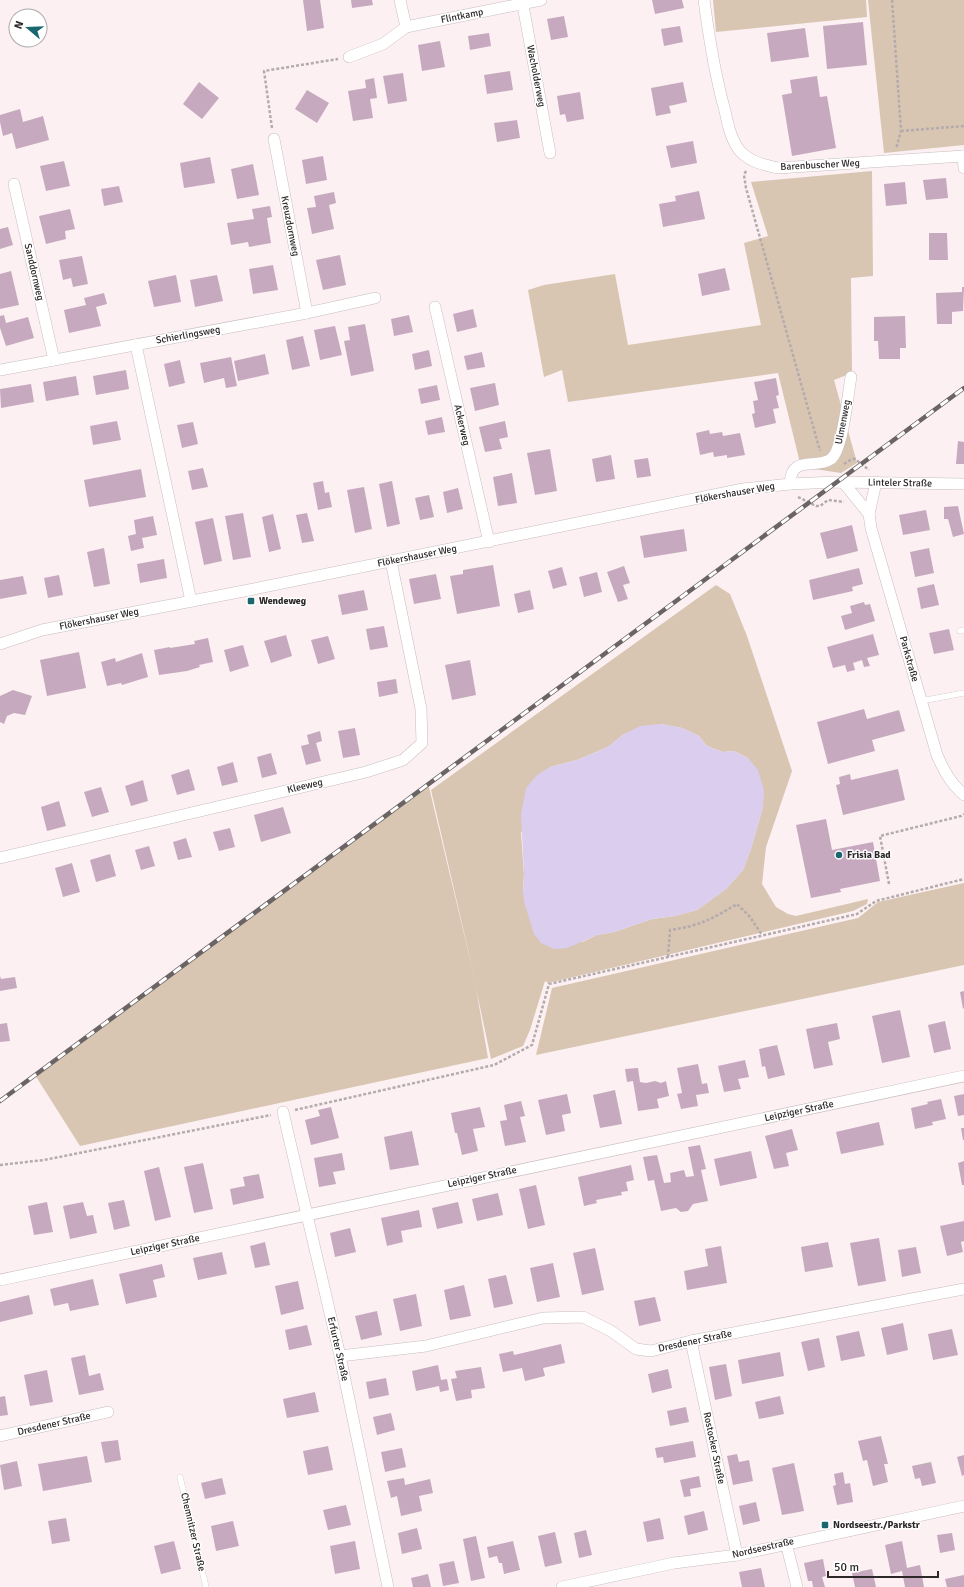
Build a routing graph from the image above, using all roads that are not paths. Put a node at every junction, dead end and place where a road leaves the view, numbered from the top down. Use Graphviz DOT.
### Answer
graph roads {
  1 [pos="400,0"];
  2 [pos="542,0"];
  3 [pos="704,0"];
  4 [pos="522,2"];
  5 [pos="406,27"];
  6 [pos="349,57"];
  7 [pos="274,139"];
  8 [pos="550,153"];
  9 [pos="964,156"];
  10 [pos="964,168"];
  11 [pos="14,184"];
  12 [pos="375,298"];
  13 [pos="435,307"];
  14 [pos="306,313"];
  15 [pos="136,345"];
  16 [pos="54,360"];
  17 [pos="0,370"];
  18 [pos="851,376"];
  19 [pos="840,482"];
  20 [pos="876,482"];
  21 [pos="790,484"];
  22 [pos="964,484"];
  23 [pos="869,514"];
  24 [pos="488,542"];
  25 [pos="391,561"];
  26 [pos="192,601"];
  27 [pos="0,644"];
  28 [pos="964,693"];
  29 [pos="921,701"];
  30 [pos="964,795"];
  31 [pos="0,858"];
  32 [pos="964,1076"];
  33 [pos="283,1112"];
  34 [pos="307,1214"];
  35 [pos="0,1280"];
  36 [pos="964,1289"];
  37 [pos="691,1341"];
  38 [pos="340,1356"];
  39 [pos="108,1412"];
  40 [pos="0,1436"];
  41 [pos="180,1477"];
  42 [pos="964,1506"];
  43 [pos="786,1543"];
  44 [pos="737,1555"];
  45 [pos="206,1587"];
  46 [pos="388,1587"];
  47 [pos="562,1587"];
  48 [pos="797,1587"];
  1 -- 5 [label="street"];
  2 -- 4 [label="street, Flintkamp"];
  3 -- 9 [label="street, Barenbuscher Weg"];
  4 -- 5 [label="street, Flintkamp"];
  4 -- 8 [label="street, Wacholderweg"];
  5 -- 6 [label="street, Flintkamp"];
  7 -- 14 [label="street, Kreuzdornweg"];
  9 -- 10 [label="street"];
  11 -- 16 [label="street, Sanddornweg"];
  12 -- 14 [label="street, Schierlingsweg"];
  13 -- 24 [label="street, Ackerweg"];
  14 -- 15 [label="street, Schierlingsweg"];
  15 -- 16 [label="street, Schierlingsweg"];
  15 -- 26 [label="street"];
  16 -- 17 [label="street, Schierlingsweg"];
  18 -- 21 [label="street, Ulmenweg"];
  19 -- 20 [label="street, Linteler Straße"];
  19 -- 21 [label="street, Flökershauser Weg"];
  19 -- 23 [label="street, Parkstraße"];
  20 -- 22 [label="street, Linteler Straße"];
  20 -- 23 [label="street, Parkstraße"];
  21 -- 24 [label="street, Flökershauser Weg"];
  23 -- 29 [label="street, Parkstraße"];
  24 -- 25 [label="street, Flökershauser Weg"];
  25 -- 26 [label="street, Flökershauser Weg"];
  25 -- 31 [label="street, Kleeweg"];
  26 -- 27 [label="street, Flökershauser Weg"];
  28 -- 29 [label="lane"];
  29 -- 30 [label="street, Parkstraße"];
  32 -- 34 [label="street, Leipziger Straße"];
  33 -- 34 [label="street, Erfurter Straße"];
  34 -- 35 [label="street, Leipziger Straße"];
  34 -- 38 [label="street, Erfurter Straße"];
  36 -- 37 [label="street, Dresdener Straße"];
  37 -- 38 [label="street, Dresdener Straße"];
  37 -- 44 [label="street, Rostocker Straße"];
  38 -- 46 [label="street, Erfurter Straße"];
  39 -- 40 [label="street, Dresdener Straße"];
  41 -- 45 [label="lane, Chemnitzer Straße"];
  42 -- 43 [label="street, Nordseestraße"];
  43 -- 44 [label="street, Nordseestraße"];
  43 -- 48 [label="street"];
  44 -- 47 [label="street, Nordseestraße"];
}
